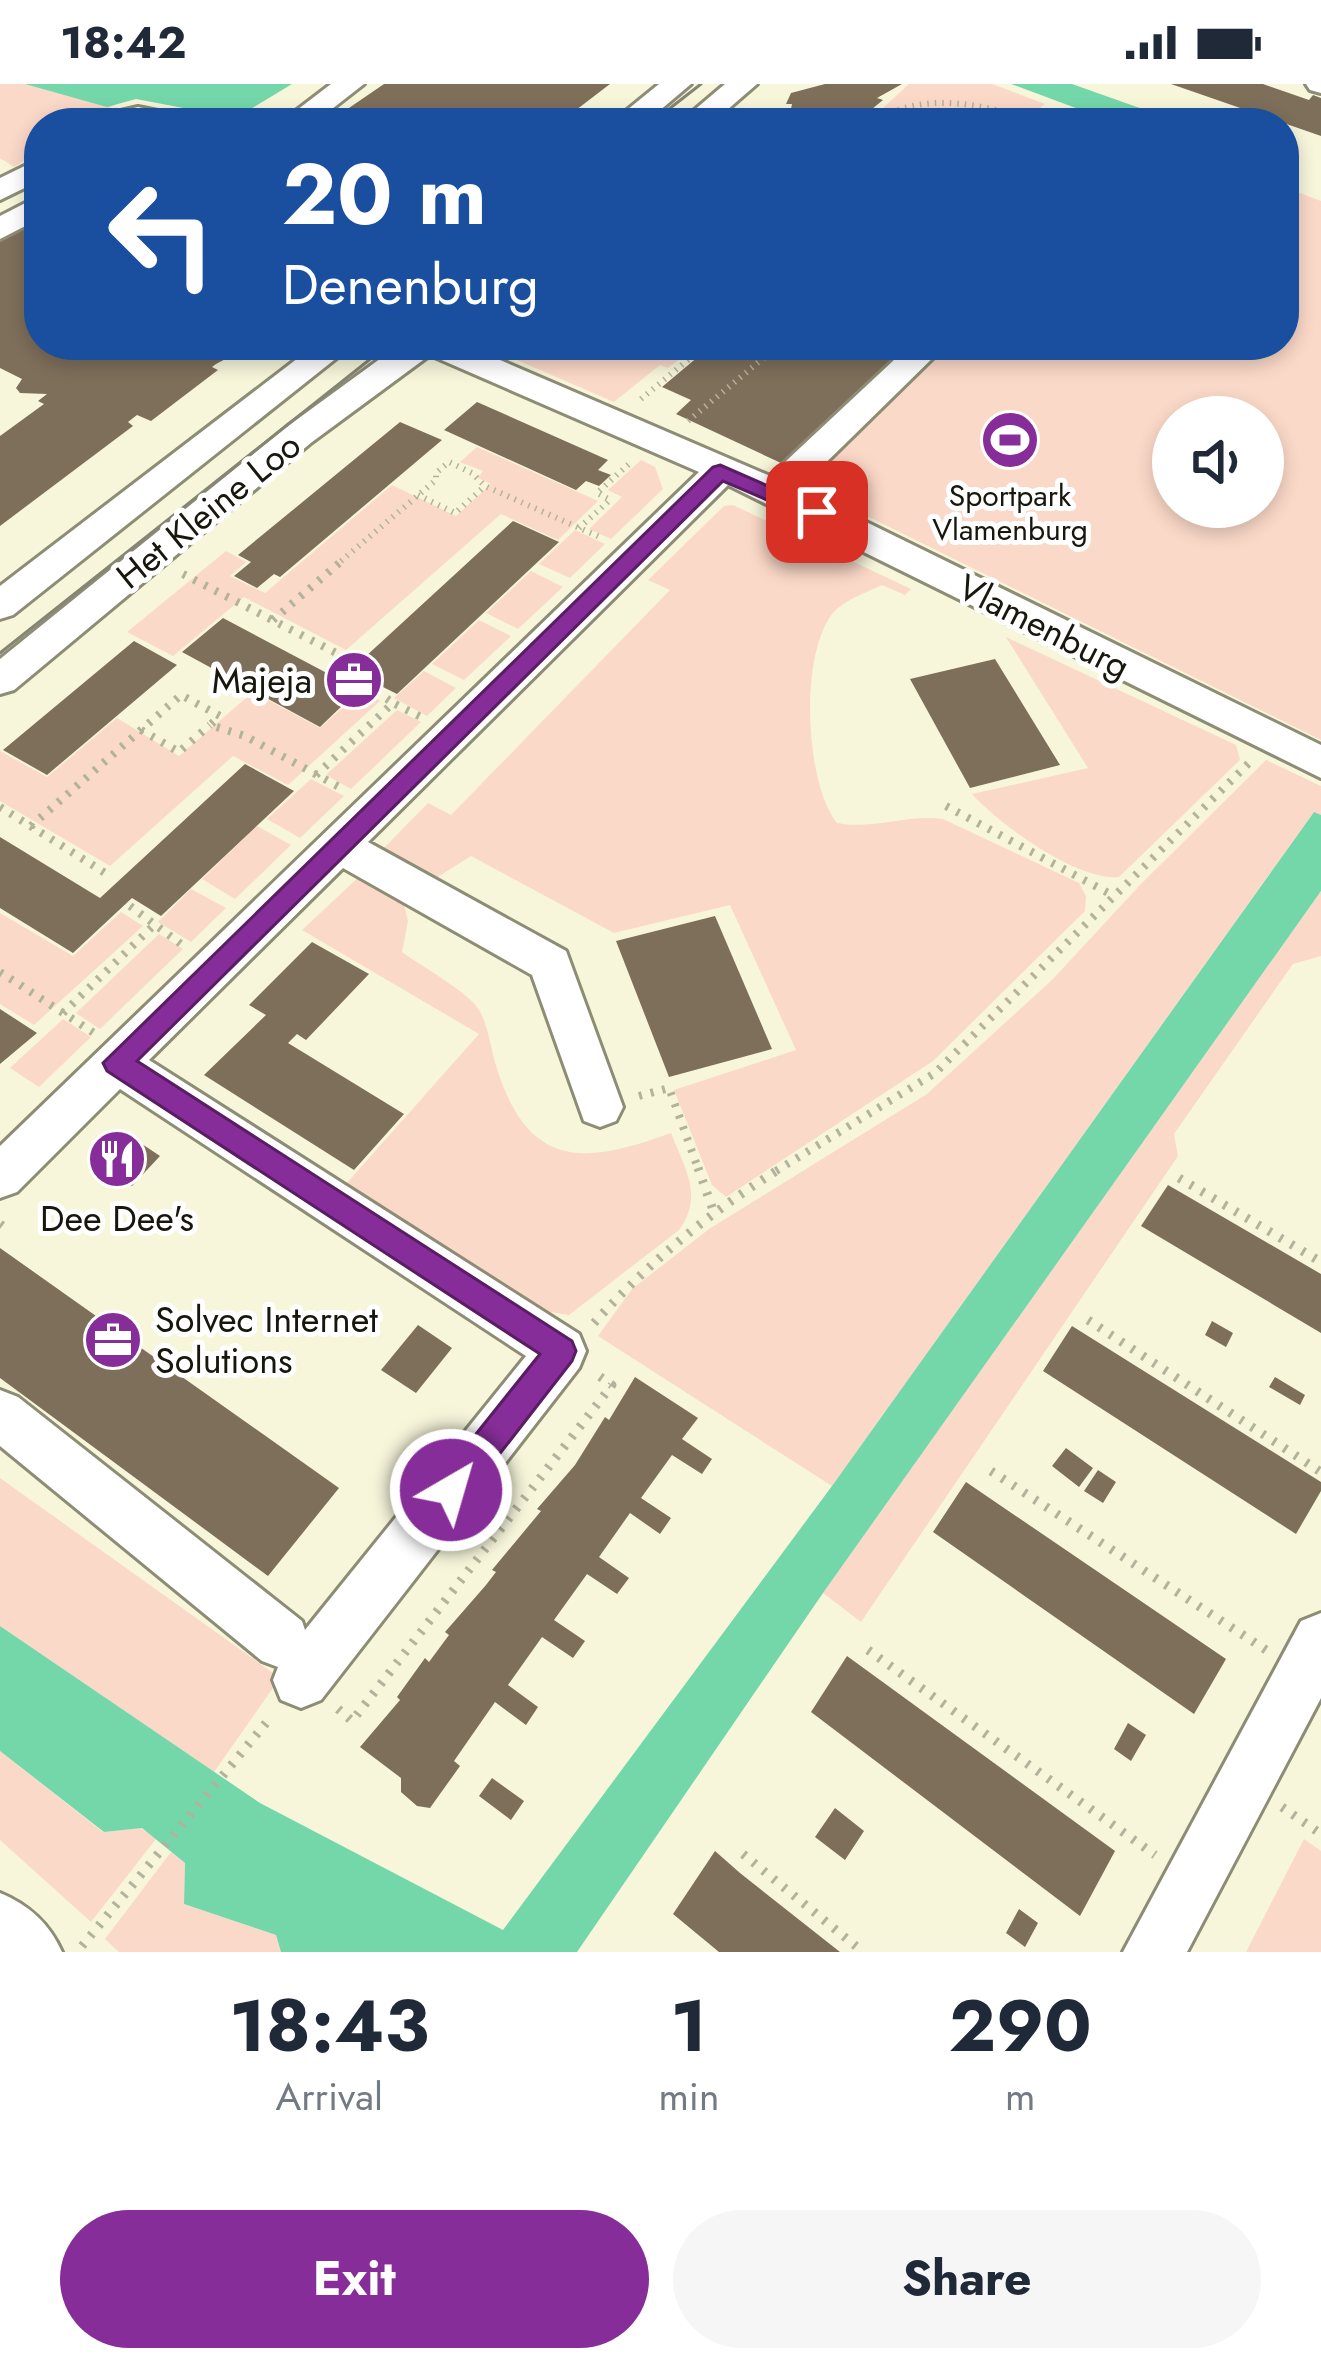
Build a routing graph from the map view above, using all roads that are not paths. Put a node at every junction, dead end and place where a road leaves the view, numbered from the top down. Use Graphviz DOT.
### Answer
graph roads {
  1 [pos="350,84"];
  2 [pos="677,84"];
  3 [pos="743,84"];
  4 [pos="316,108"];
  5 [pos="646,108"];
  6 [pos="713,108"];
  7 [pos="318,360"];
  8 [pos="401,360"];
  9 [pos="469,360"];
  10 [pos="913,360"];
  11 [pos="720,472"];
  12 [pos="775,492"];
  13 [pos="0,606"];
  14 [pos="0,680"];
  15 [pos="1321,764"];
  16 [pos="339,846"];
  17 [pos="117,1063"];
  18 [pos="600,1107"];
  19 [pos="0,1177"];
  20 [pos="0,1414"];
  21 [pos="1312,1657"];
  22 [pos="0,1923"];
  23 [pos="1166,1947"];
  24 [pos="31,1952"];
  1 -- 4 [label="street"];
  2 -- 5 [label="street"];
  3 -- 6 [label="street"];
  7 -- 13 [label="street, Het Kleine Loo"];
  8 -- 14 [label="street, Het Kleine Loo"];
  9 -- 11 [label="street, Vlamenburg"];
  10 -- 12 [label="street"];
  11 -- 12 [label="street, Vlamenburg"];
  11 -- 16 [label="street"];
  12 -- 15 [label="street, Vlamenburg"];
  16 -- 17 [label="street"];
  16 -- 18 [label="street"];
  17 -- 19 [label="street"];
  17 -- 20 [label="street"];
  21 -- 23 [label="street"];
  22 -- 24 [label="street"];
}
